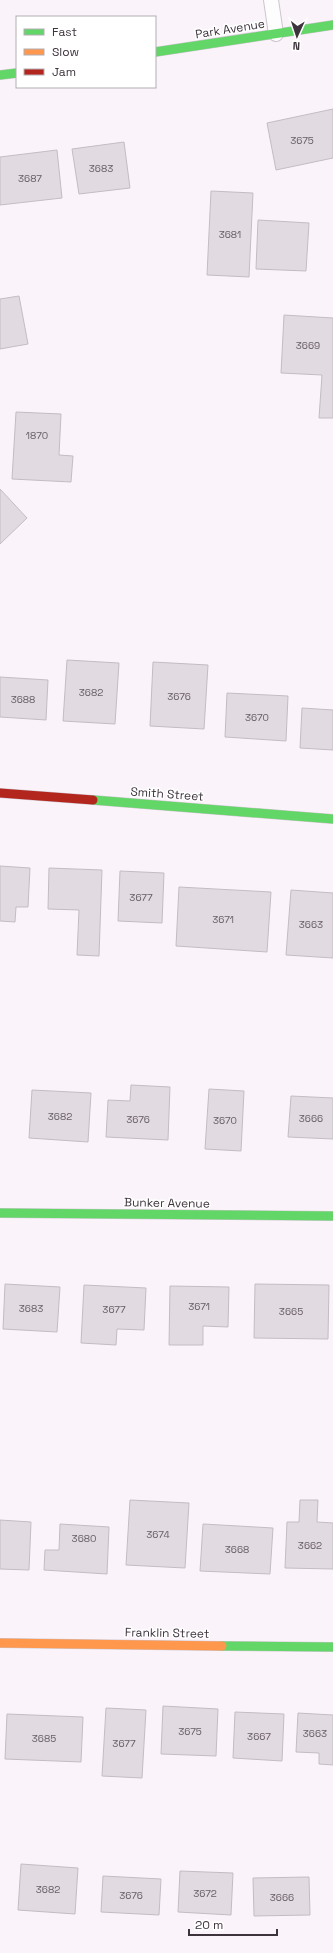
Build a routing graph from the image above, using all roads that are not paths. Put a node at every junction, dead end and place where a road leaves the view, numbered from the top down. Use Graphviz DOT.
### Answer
graph roads {
  1 [pos="271,0"];
  2 [pos="333,25"];
  3 [pos="276,34"];
  4 [pos="156,52"];
  5 [pos="16,73"];
  6 [pos="0,75"];
  7 [pos="0,793"];
  8 [pos="333,819"];
  9 [pos="0,1213"];
  10 [pos="333,1216"];
  11 [pos="0,1644"];
  12 [pos="333,1647"];
  1 -- 3 [label="lane"];
  2 -- 3 [label="street, Park Avenue"];
  3 -- 4 [label="street, Park Avenue"];
  5 -- 6 [label="street"];
  7 -- 8 [label="street, Smith Street"];
  9 -- 10 [label="street, Bunker Avenue"];
  11 -- 12 [label="street, Franklin Street"];
}
